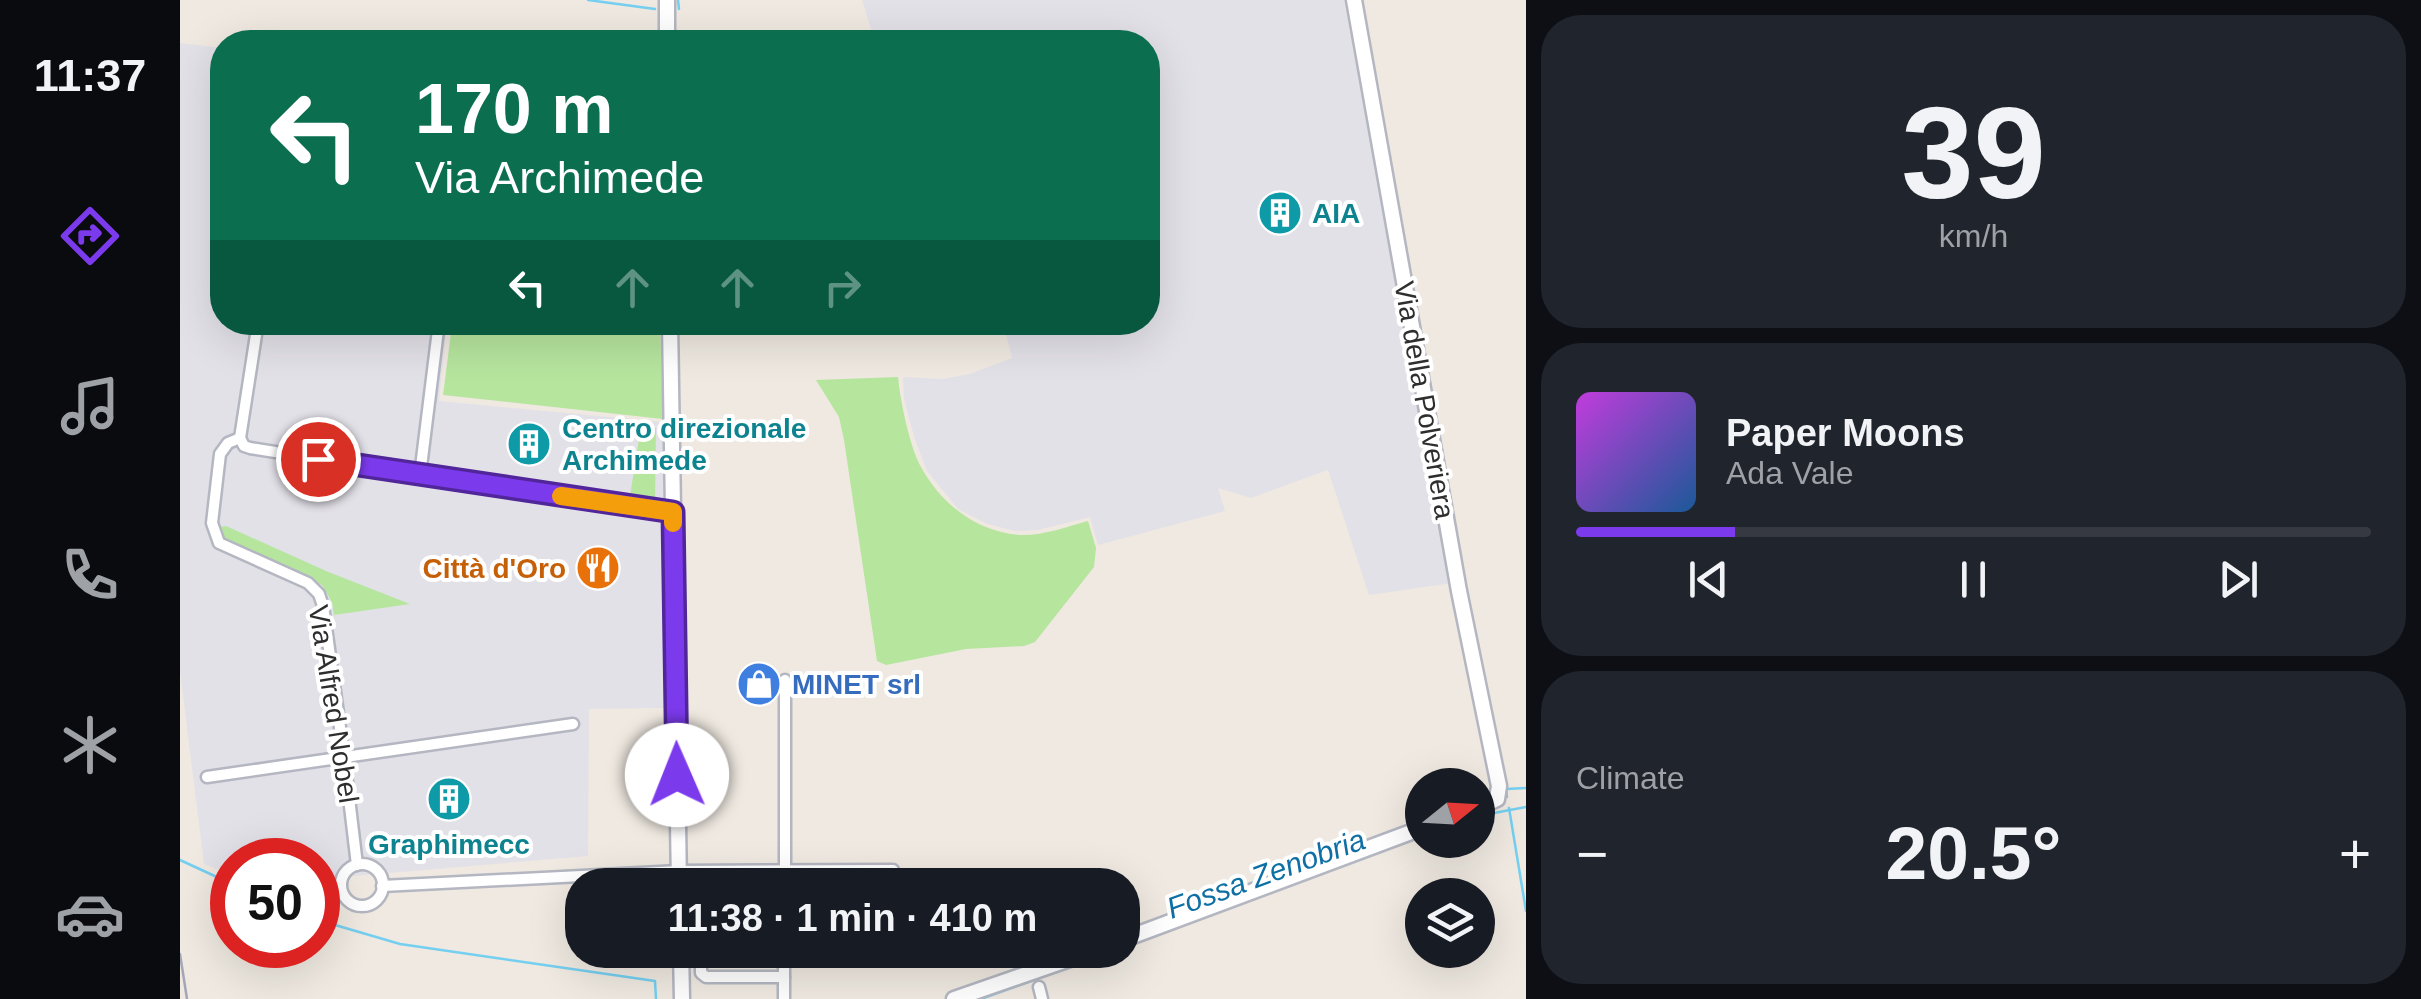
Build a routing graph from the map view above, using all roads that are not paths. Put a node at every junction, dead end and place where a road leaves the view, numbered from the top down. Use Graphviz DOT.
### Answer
graph roads {
  1 [pos="667,0"];
  2 [pos="1354,0"];
  3 [pos="668,30"];
  4 [pos="256,335"];
  5 [pos="437,335"];
  6 [pos="670,335"];
  7 [pos="240,438"];
  8 [pos="420,475"];
  9 [pos="673,512"];
  10 [pos="785,680"];
  11 [pos="573,724"];
  12 [pos="344,756"];
  13 [pos="207,777"];
  14 [pos="1495,800"];
  15 [pos="1405,834"];
  16 [pos="356,865"];
  17 [pos="679,868"];
  18 [pos="786,868"];
  19 [pos="565,881"];
  20 [pos="382,886"];
  21 [pos="1140,933"];
  22 [pos="681,968"];
  23 [pos="701,968"];
  24 [pos="784,968"];
  25 [pos="1068,968"];
  26 [pos="784,977"];
  27 [pos="1039,986"];
  28 [pos="682,999"];
  29 [pos="784,999"];
  30 [pos="954,999"];
  1 -- 3 [label="street"];
  2 -- 14 [label="street, Via della Polveriera"];
  4 -- 7 [label="street"];
  5 -- 8 [label="street"];
  6 -- 9 [label="street"];
  7 -- 8 [label="street"];
  7 -- 12 [label="street, Via Alfred Nobel"];
  8 -- 9 [label="street"];
  9 -- 17 [label="street"];
  10 -- 18 [label="street"];
  11 -- 12 [label="street"];
  12 -- 13 [label="street"];
  12 -- 16 [label="street, Via Alfred Nobel"];
  15 -- 21 [label="street"];
  16 -- 20 [label="street"];
  16 -- 20 [label="street"];
  19 -- 20 [label="street"];
  22 -- 28 [label="street"];
  23 -- 26 [label="street"];
  24 -- 26 [label="street"];
  25 -- 27 [label="street"];
  26 -- 29 [label="street"];
  27 -- 30 [label="street"];
}
